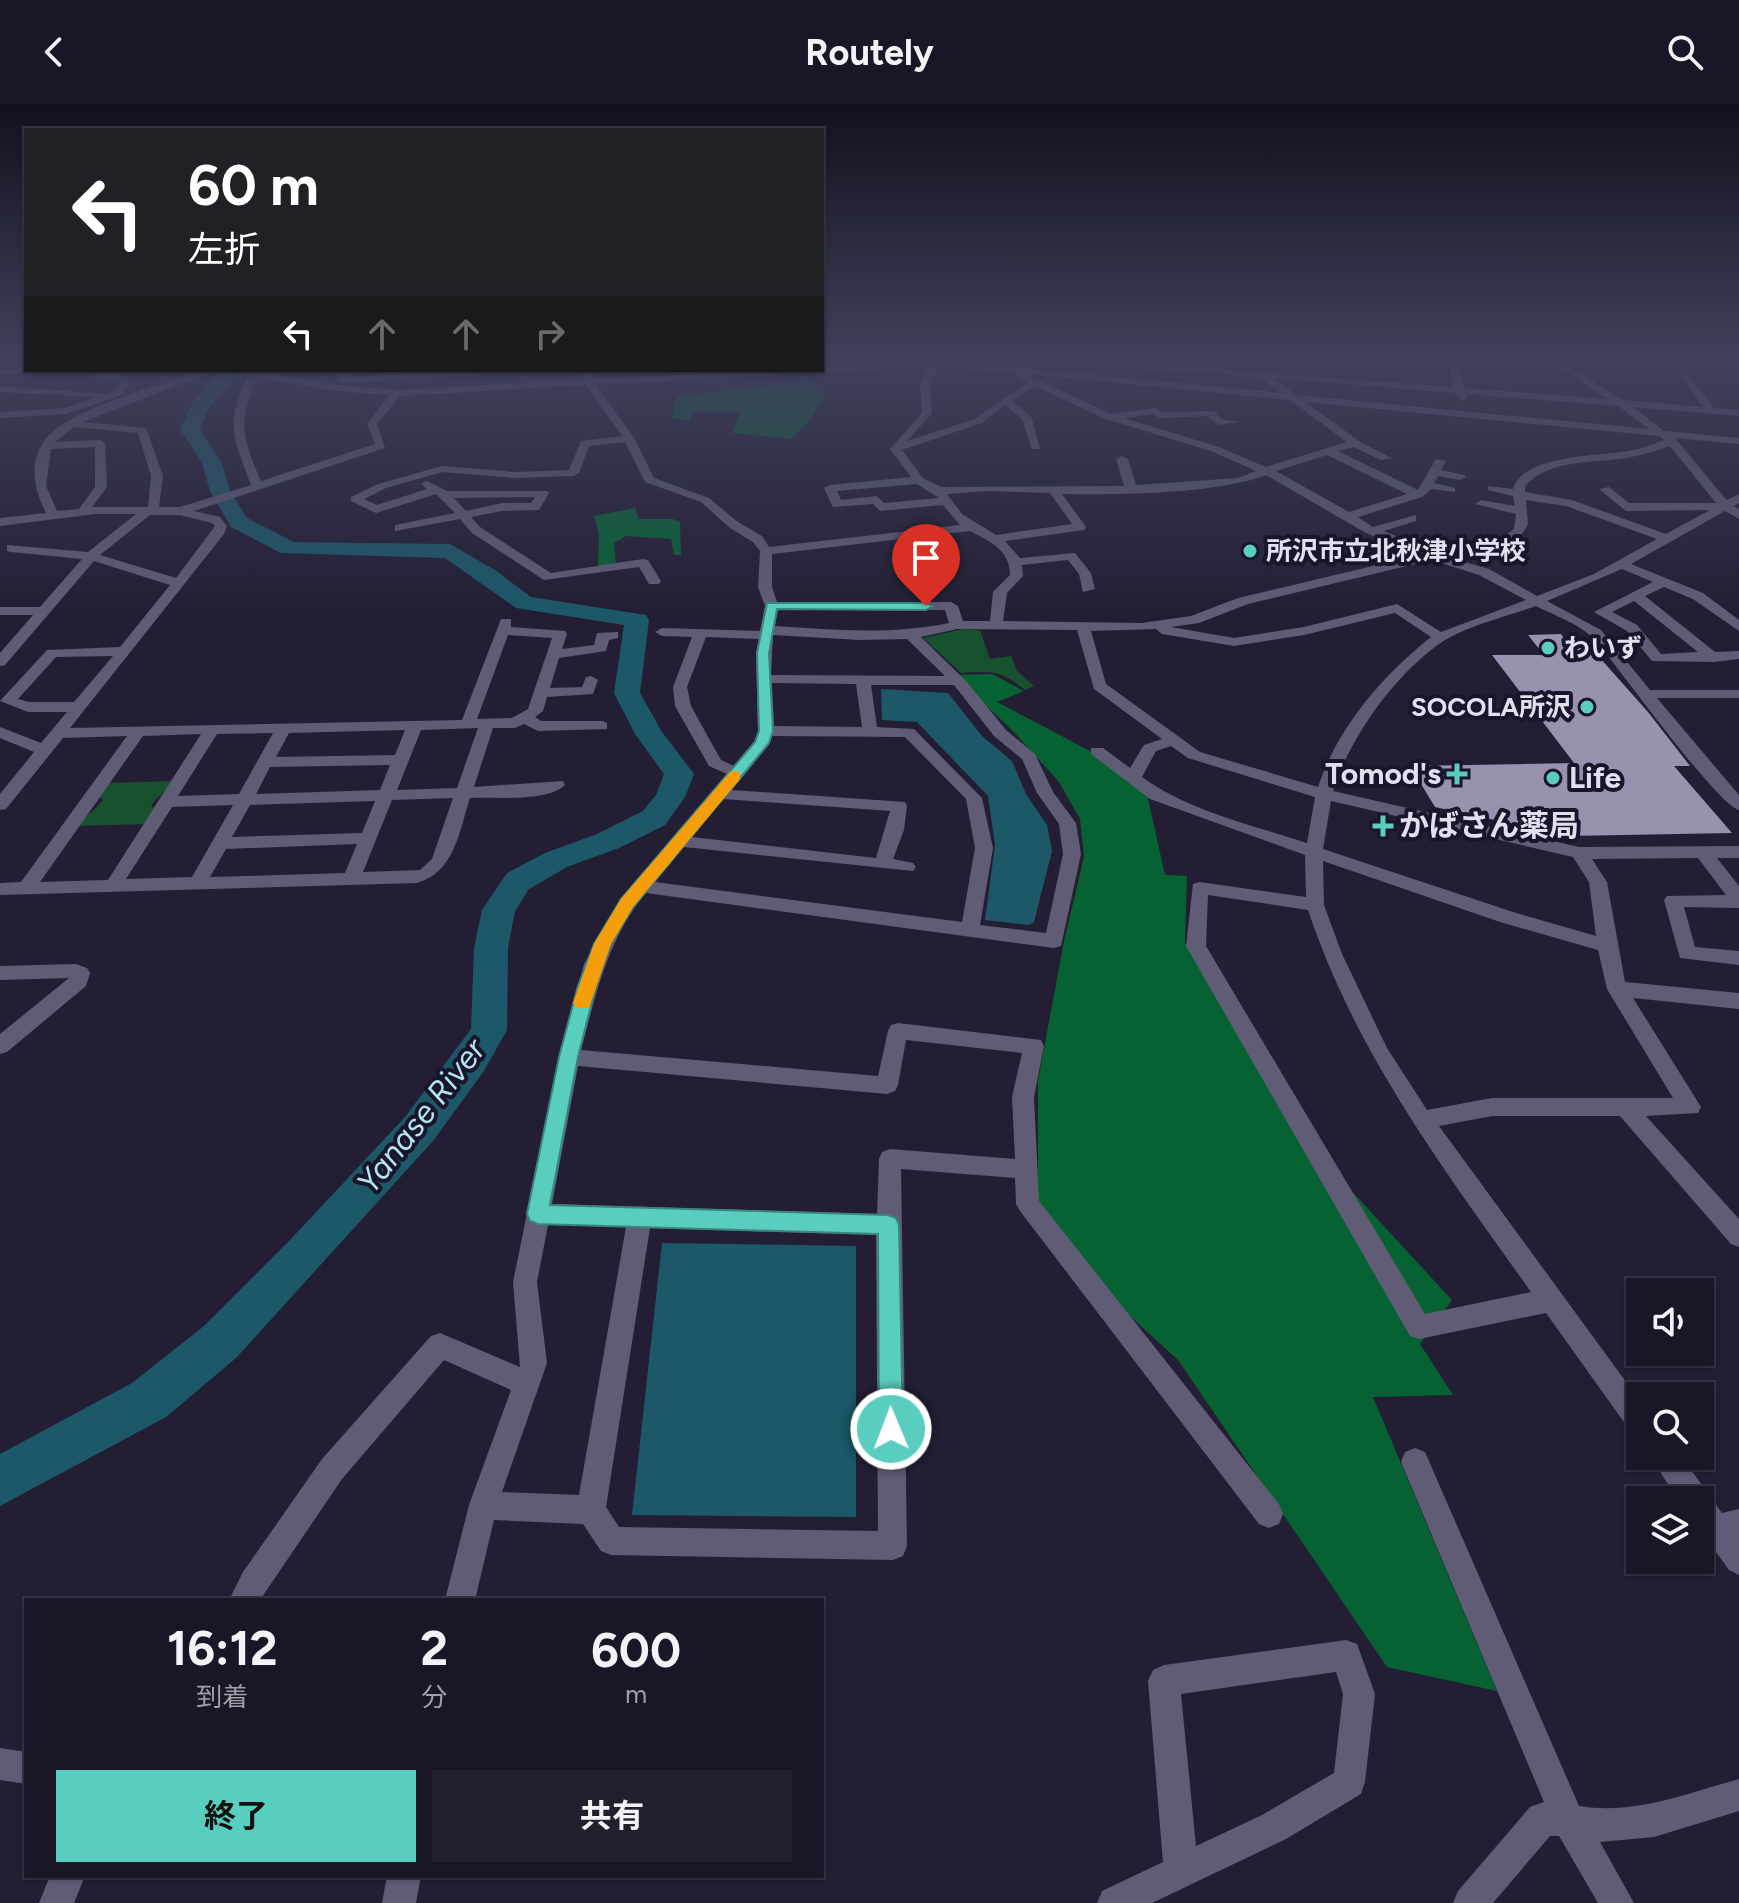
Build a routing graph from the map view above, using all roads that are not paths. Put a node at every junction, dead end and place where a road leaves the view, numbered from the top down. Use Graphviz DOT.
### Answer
graph roads {
  1 [pos="50,443"];
  2 [pos="146,443"];
  3 [pos="241,443"];
  4 [pos="380,443"];
  5 [pos="585,443"];
  6 [pos="631,443"];
  7 [pos="900,443"];
  8 [pos="913,443"];
  9 [pos="1035,443"];
  10 [pos="1195,443"];
  11 [pos="1355,443"];
  12 [pos="1655,443"];
  13 [pos="1673,443"];
  14 [pos="46,446"];
  15 [pos="1036,447"];
  16 [pos="895,449"];
  17 [pos="1330,452"];
  18 [pos="1385,458"];
  19 [pos="1122,459"];
  20 [pos="1266,473"];
  21 [pos="552,474"];
  22 [pos="414,475"];
  23 [pos="1460,477"];
  24 [pos="919,480"];
  25 [pos="1427,485"];
  26 [pos="257,487"];
  27 [pos="1131,488"];
  28 [pos="1492,488"];
  29 [pos="1053,489"];
  30 [pos="1605,489"];
  31 [pos="1451,490"];
  32 [pos="441,492"];
  33 [pos="543,493"];
  34 [pos="1518,494"];
  35 [pos="1418,495"];
  36 [pos="943,496"];
  37 [pos="1481,504"];
  38 [pos="1735,506"];
  39 [pos="83,511"];
  40 [pos="180,511"];
  41 [pos="1522,511"];
  42 [pos="149,512"];
  43 [pos="464,515"];
  44 [pos="49,516"];
  45 [pos="1350,516"];
  46 [pos="1412,518"];
  47 [pos="0,522"];
  48 [pos="972,527"];
  49 [pos="399,528"];
  50 [pos="1373,531"];
  51 [pos="997,538"];
  52 [pos="1667,539"];
  53 [pos="6,550"];
  54 [pos="766,551"];
  55 [pos="91,556"];
  56 [pos="1432,556"];
  57 [pos="1016,562"];
  58 [pos="1622,565"];
  59 [pos="654,581"];
  60 [pos="1664,582"];
  61 [pos="178,583"];
  62 [pos="1088,589"];
  63 [pos="1636,596"];
  64 [pos="1536,599"];
  65 [pos="772,606"];
  66 [pos="0,611"];
  67 [pos="46,611"];
  68 [pos="957,625"];
  69 [pos="996,626"];
  70 [pos="1083,627"];
  71 [pos="1142,627"];
  72 [pos="1739,627"];
  73 [pos="662,632"];
  74 [pos="765,632"];
  75 [pos="701,633"];
  76 [pos="613,635"];
  77 [pos="911,635"];
  78 [pos="1440,637"];
  79 [pos="122,651"];
  80 [pos="553,654"];
  81 [pos="1739,655"];
  82 [pos="1714,658"];
  83 [pos="0,662"];
  84 [pos="764,679"];
  85 [pos="591,680"];
  86 [pos="863,680"];
  87 [pos="955,681"];
  88 [pos="542,693"];
  89 [pos="1644,694"];
  90 [pos="1739,694"];
  91 [pos="76,707"];
  92 [pos="526,718"];
  93 [pos="468,724"];
  94 [pos="487,724"];
  95 [pos="415,725"];
  96 [pos="602,726"];
  97 [pos="284,728"];
  98 [pos="212,730"];
  99 [pos="139,731"];
  100 [pos="766,731"];
  101 [pos="870,732"];
  102 [pos="55,733"];
  103 [pos="2,736"];
  104 [pos="1174,740"];
  105 [pos="42,749"];
  106 [pos="1097,751"];
  107 [pos="401,760"];
  108 [pos="265,762"];
  109 [pos="737,773"];
  110 [pos="1133,778"];
  111 [pos="557,785"];
  112 [pos="463,794"];
  113 [pos="720,794"];
  114 [pos="1324,794"];
  115 [pos="386,796"];
  116 [pos="244,800"];
  117 [pos="166,802"];
  118 [pos="0,805"];
  119 [pos="1739,805"];
  120 [pos="368,838"];
  121 [pos="679,841"];
  122 [pos="220,843"];
  123 [pos="1314,852"];
  124 [pos="1703,852"];
  125 [pos="1739,852"];
  126 [pos="1579,853"];
  127 [pos="882,864"];
  128 [pos="907,867"];
  129 [pos="351,880"];
  130 [pos="197,884"];
  131 [pos="113,886"];
  132 [pos="641,886"];
  133 [pos="26,888"];
  134 [pos="0,889"];
  135 [pos="1739,900"];
  136 [pos="1315,905"];
  137 [pos="970,930"];
  138 [pos="1607,946"];
  139 [pos="1739,958"];
  140 [pos="0,973"];
  141 [pos="1617,989"];
  142 [pos="1736,1006"];
  143 [pos="0,1046"];
  144 [pos="569,1057"];
  145 [pos="1625,1107"];
  146 [pos="1422,1120"];
  147 [pos="1025,1169"];
  148 [pos="538,1214"];
  149 [pos="640,1217"];
  150 [pos="888,1225"];
  151 [pos="1739,1236"];
  152 [pos="1551,1300"];
  153 [pos="528,1384"];
  154 [pos="1626,1404"];
  155 [pos="1415,1462"];
  156 [pos="483,1505"];
  157 [pos="591,1510"];
  158 [pos="1269,1514"];
  159 [pos="1718,1519"];
  160 [pos="1739,1560"];
  161 [pos="245,1598"];
  162 [pos="460,1598"];
  163 [pos="0,1764"];
  164 [pos="24,1768"];
  165 [pos="1739,1795"];
  166 [pos="1567,1818"];
  167 [pos="1181,1869"];
  168 [pos="67,1878"];
  169 [pos="404,1878"];
  170 [pos="56,1903"];
  171 [pos="399,1903"];
  172 [pos="1114,1903"];
  173 [pos="1470,1903"];
  174 [pos="1617,1903"];
  1 -- 14 [label="street"];
  2 -- 42 [label="street"];
  3 -- 26 [label="street"];
  4 -- 26 [label="street"];
  5 -- 21 [label="street"];
  6 -- 54 [label="street"];
  7 -- 16 [label="street"];
  8 -- 16 [label="street"];
  9 -- 15 [label="street"];
  10 -- 20 [label="street"];
  11 -- 17 [label="street"];
  11 -- 18 [label="street"];
  12 -- 34 [label="street"];
  13 -- 38 [label="street"];
  14 -- 39 [label="street"];
  14 -- 44 [label="street"];
  16 -- 24 [label="street"];
  17 -- 20 [label="street"];
  17 -- 35 [label="street"];
  19 -- 27 [label="street"];
  20 -- 27 [label="street"];
  20 -- 45 [label="street"];
  21 -- 22 [label="street"];
  21 -- 33 [label="street"];
  22 -- 32 [label="street"];
  22 -- 32 [label="street"];
  23 -- 25 [label="street"];
  24 -- 36 [label="street"];
  24 -- 36 [label="street"];
  25 -- 31 [label="street"];
  25 -- 35 [label="street"];
  26 -- 40 [label="street"];
  27 -- 29 [label="street"];
  28 -- 34 [label="street"];
  29 -- 36 [label="street"];
  29 -- 51 [label="street"];
  30 -- 38 [label="street"];
  32 -- 33 [label="street"];
  32 -- 43 [label="street"];
  33 -- 43 [label="street"];
  34 -- 41 [label="street"];
  34 -- 52 [label="street"];
  35 -- 45 [label="street"];
  36 -- 48 [label="street"];
  37 -- 41 [label="street"];
  38 -- 52 [label="street"];
  39 -- 42 [label="street"];
  39 -- 44 [label="street"];
  40 -- 42 [label="street"];
  40 -- 61 [label="street"];
  41 -- 56 [label="street"];
  42 -- 55 [label="street"];
  43 -- 49 [label="street"];
  43 -- 59 [label="street"];
  44 -- 47 [label="street"];
  44 -- 53 [label="street"];
  45 -- 50 [label="street"];
  46 -- 50 [label="street"];
  48 -- 51 [label="street"];
  48 -- 54 [label="street"];
  50 -- 56 [label="street"];
  51 -- 57 [label="street"];
  52 -- 58 [label="street"];
  53 -- 55 [label="street"];
  54 -- 65 [label="street"];
  55 -- 61 [label="street"];
  55 -- 67 [label="street"];
  56 -- 64 [label="street"];
  56 -- 71 [label="street"];
  57 -- 62 [label="street"];
  57 -- 69 [label="street"];
  58 -- 60 [label="street"];
  58 -- 64 [label="street"];
  60 -- 63 [label="street"];
  60 -- 72 [label="street"];
  61 -- 79 [label="street"];
  63 -- 82 [label="street"];
  63 -- 82 [label="street"];
  64 -- 78 [label="street"];
  64 -- 89 [label="street"];
  65 -- 68 [label="street"];
  65 -- 74 [label="street"];
  66 -- 67 [label="street"];
  67 -- 83 [label="street"];
  68 -- 69 [label="street"];
  68 -- 77 [label="street"];
  69 -- 70 [label="street"];
  70 -- 71 [label="street"];
  70 -- 104 [label="street"];
  71 -- 78 [label="street"];
  73 -- 75 [label="street"];
  74 -- 75 [label="street"];
  74 -- 77 [label="street"];
  74 -- 84 [label="street"];
  75 -- 109 [label="street"];
  76 -- 80 [label="street"];
  77 -- 87 [label="street"];
  78 -- 114 [label="street"];
  79 -- 91 [label="street"];
  79 -- 91 [label="street"];
  80 -- 88 [label="street"];
  80 -- 93 [label="street"];
  81 -- 82 [label="street"];
  84 -- 86 [label="street"];
  84 -- 100 [label="street"];
  85 -- 88 [label="street"];
  86 -- 87 [label="street"];
  86 -- 101 [label="street"];
  87 -- 137 [label="street"];
  88 -- 92 [label="street"];
  89 -- 90 [label="street"];
  89 -- 119 [label="street"];
  91 -- 102 [label="street"];
  92 -- 94 [label="street"];
  92 -- 96 [label="street"];
  93 -- 94 [label="street"];
  93 -- 95 [label="street"];
  94 -- 112 [label="street"];
  95 -- 97 [label="street"];
  95 -- 107 [label="street"];
  97 -- 98 [label="street"];
  97 -- 108 [label="street"];
  98 -- 99 [label="street"];
  98 -- 117 [label="street"];
  99 -- 102 [label="street"];
  99 -- 133 [label="street"];
  100 -- 101 [label="street"];
  100 -- 109 [label="street"];
  101 -- 137 [label="street"];
  102 -- 105 [label="street"];
  103 -- 105 [label="street"];
  104 -- 110 [label="street"];
  104 -- 114 [label="street"];
  105 -- 118 [label="street"];
  106 -- 110 [label="street"];
  107 -- 108 [label="street"];
  107 -- 115 [label="street"];
  108 -- 116 [label="street"];
  109 -- 113 [label="street"];
  110 -- 123 [label="street"];
  111 -- 112 [label="street"];
  112 -- 115 [label="street"];
  112 -- 129 [label="street"];
  113 -- 121 [label="street"];
  113 -- 127 [label="street"];
  114 -- 123 [label="street"];
  114 -- 126 [label="street"];
  115 -- 116 [label="street"];
  115 -- 120 [label="street"];
  116 -- 117 [label="street"];
  116 -- 122 [label="street"];
  117 -- 131 [label="street"];
  120 -- 122 [label="street"];
  120 -- 129 [label="street"];
  121 -- 127 [label="street"];
  121 -- 132 [label="street"];
  122 -- 130 [label="street"];
  123 -- 136 [label="street"];
  123 -- 138 [label="street"];
  124 -- 125 [label="street"];
  124 -- 126 [label="street"];
  124 -- 135 [label="street"];
  126 -- 138 [label="street"];
  127 -- 128 [label="street"];
  129 -- 130 [label="street"];
  130 -- 131 [label="street"];
  131 -- 133 [label="street"];
  132 -- 137 [label="street"];
  132 -- 144 [label="street"];
  133 -- 134 [label="street"];
  135 -- 139 [label="street"];
  136 -- 146 [label="street"];
  136 -- 152 [label="street"];
  138 -- 141 [label="street"];
  140 -- 143 [label="street"];
  141 -- 142 [label="street"];
  141 -- 145 [label="street"];
  144 -- 147 [label="street"];
  144 -- 148 [label="street"];
  145 -- 146 [label="street"];
  145 -- 151 [label="street"];
  146 -- 152 [label="street"];
  147 -- 150 [label="street"];
  147 -- 158 [label="street"];
  148 -- 149 [label="street"];
  148 -- 153 [label="street"];
  149 -- 150 [label="street"];
  149 -- 157 [label="street"];
  150 -- 157 [label="street"];
  152 -- 154 [label="street"];
  153 -- 156 [label="street"];
  153 -- 161 [label="street"];
  155 -- 166 [label="street"];
  156 -- 157 [label="street"];
  156 -- 162 [label="street"];
  159 -- 160 [label="street"];
  163 -- 164 [label="street"];
  165 -- 166 [label="street"];
  166 -- 173 [label="street"];
  166 -- 174 [label="street"];
  167 -- 167 [label="street"];
  167 -- 172 [label="street"];
  168 -- 170 [label="street"];
  169 -- 171 [label="street"];
}
